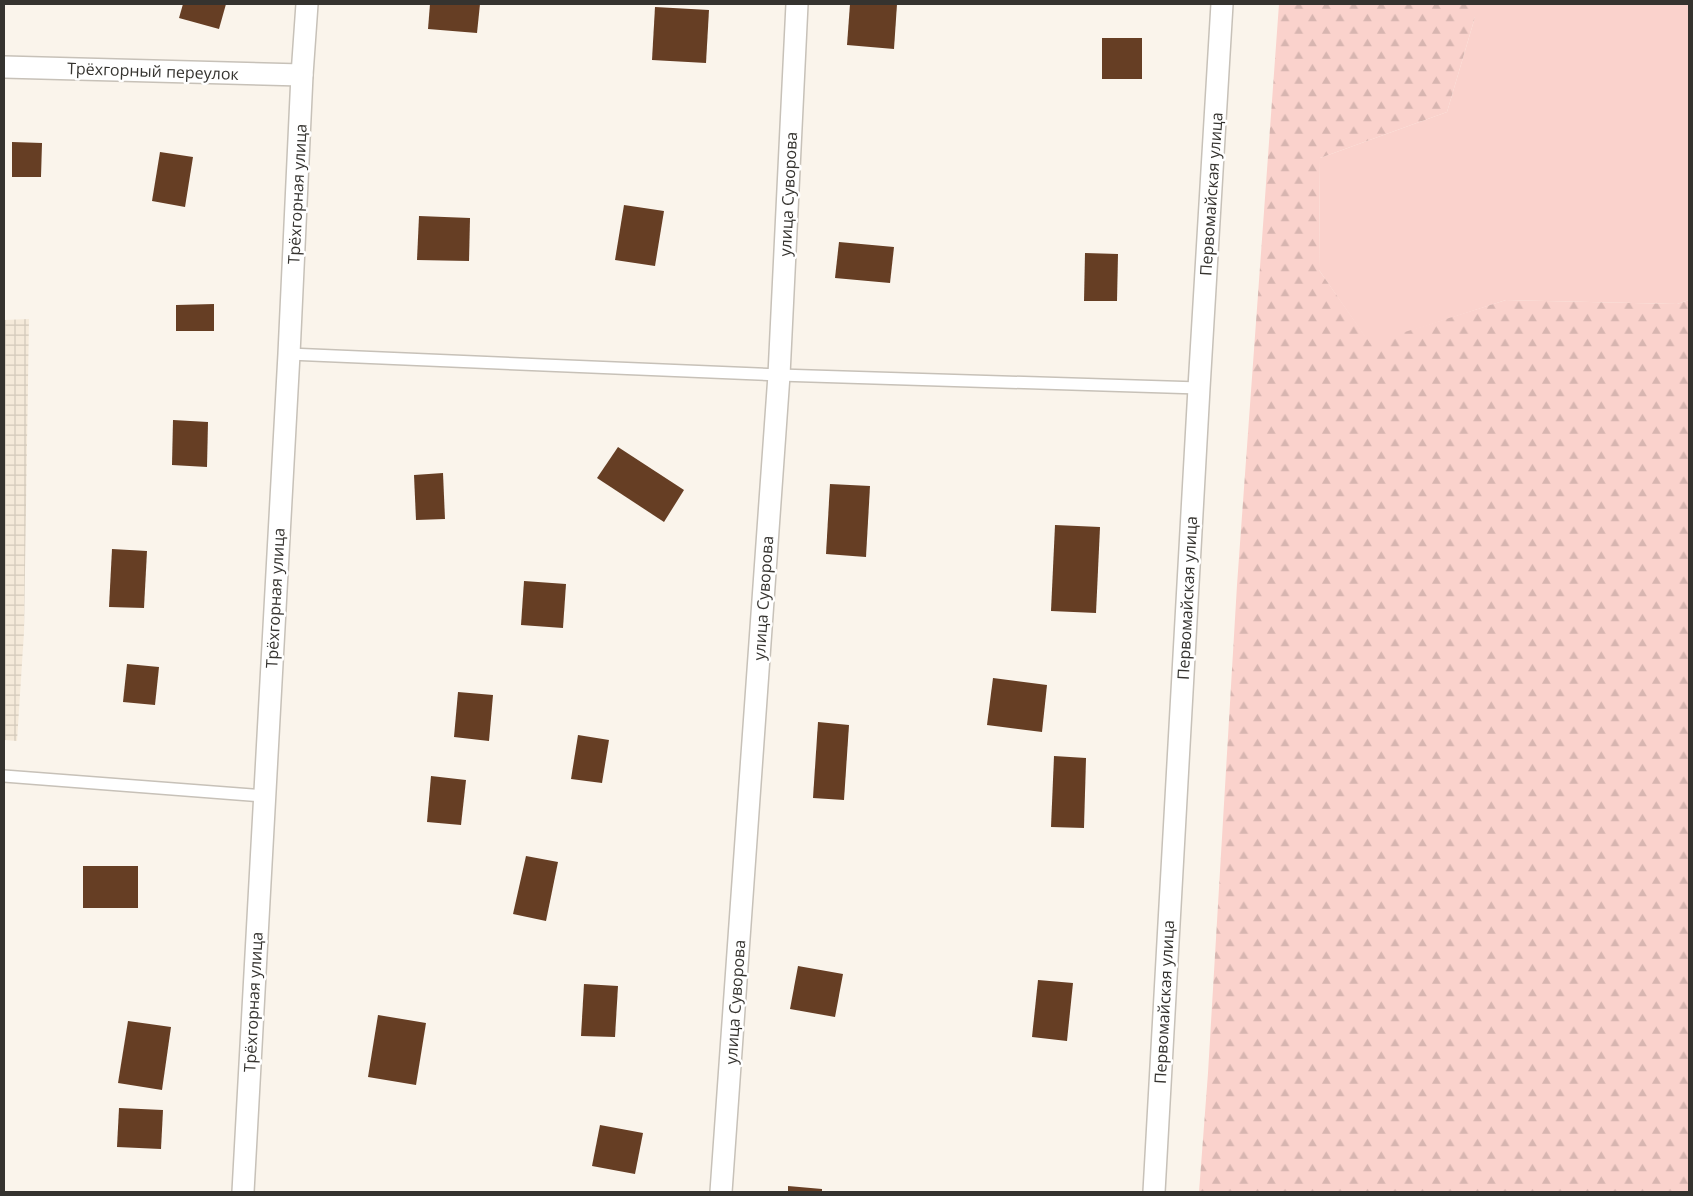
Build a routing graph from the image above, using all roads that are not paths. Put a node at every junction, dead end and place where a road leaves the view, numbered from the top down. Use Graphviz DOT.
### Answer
graph roads {
  1 [pos="307,4"];
  2 [pos="797,4"];
  3 [pos="1222,4"];
  4 [pos="4,67"];
  5 [pos="302,75"];
  6 [pos="289,354"];
  7 [pos="779,375"];
  8 [pos="1198,388"];
  9 [pos="4,776"];
  10 [pos="264,796"];
  11 [pos="243,1192"];
  12 [pos="721,1192"];
  13 [pos="1154,1192"];
  1 -- 5 [label="street, Трёхгорная улица"];
  2 -- 7 [label="street, улица Суворова"];
  3 -- 8 [label="street, Первомайская улица"];
  4 -- 5 [label="street, Трёхгорный переулок"];
  5 -- 6 [label="street, Трёхгорная улица"];
  6 -- 7 [label="lane"];
  6 -- 10 [label="street, Трёхгорная улица"];
  7 -- 8 [label="lane"];
  7 -- 12 [label="street, улица Суворова"];
  8 -- 13 [label="street, Первомайская улица"];
  9 -- 10 [label="lane"];
  10 -- 11 [label="street, Трёхгорная улица"];
}
